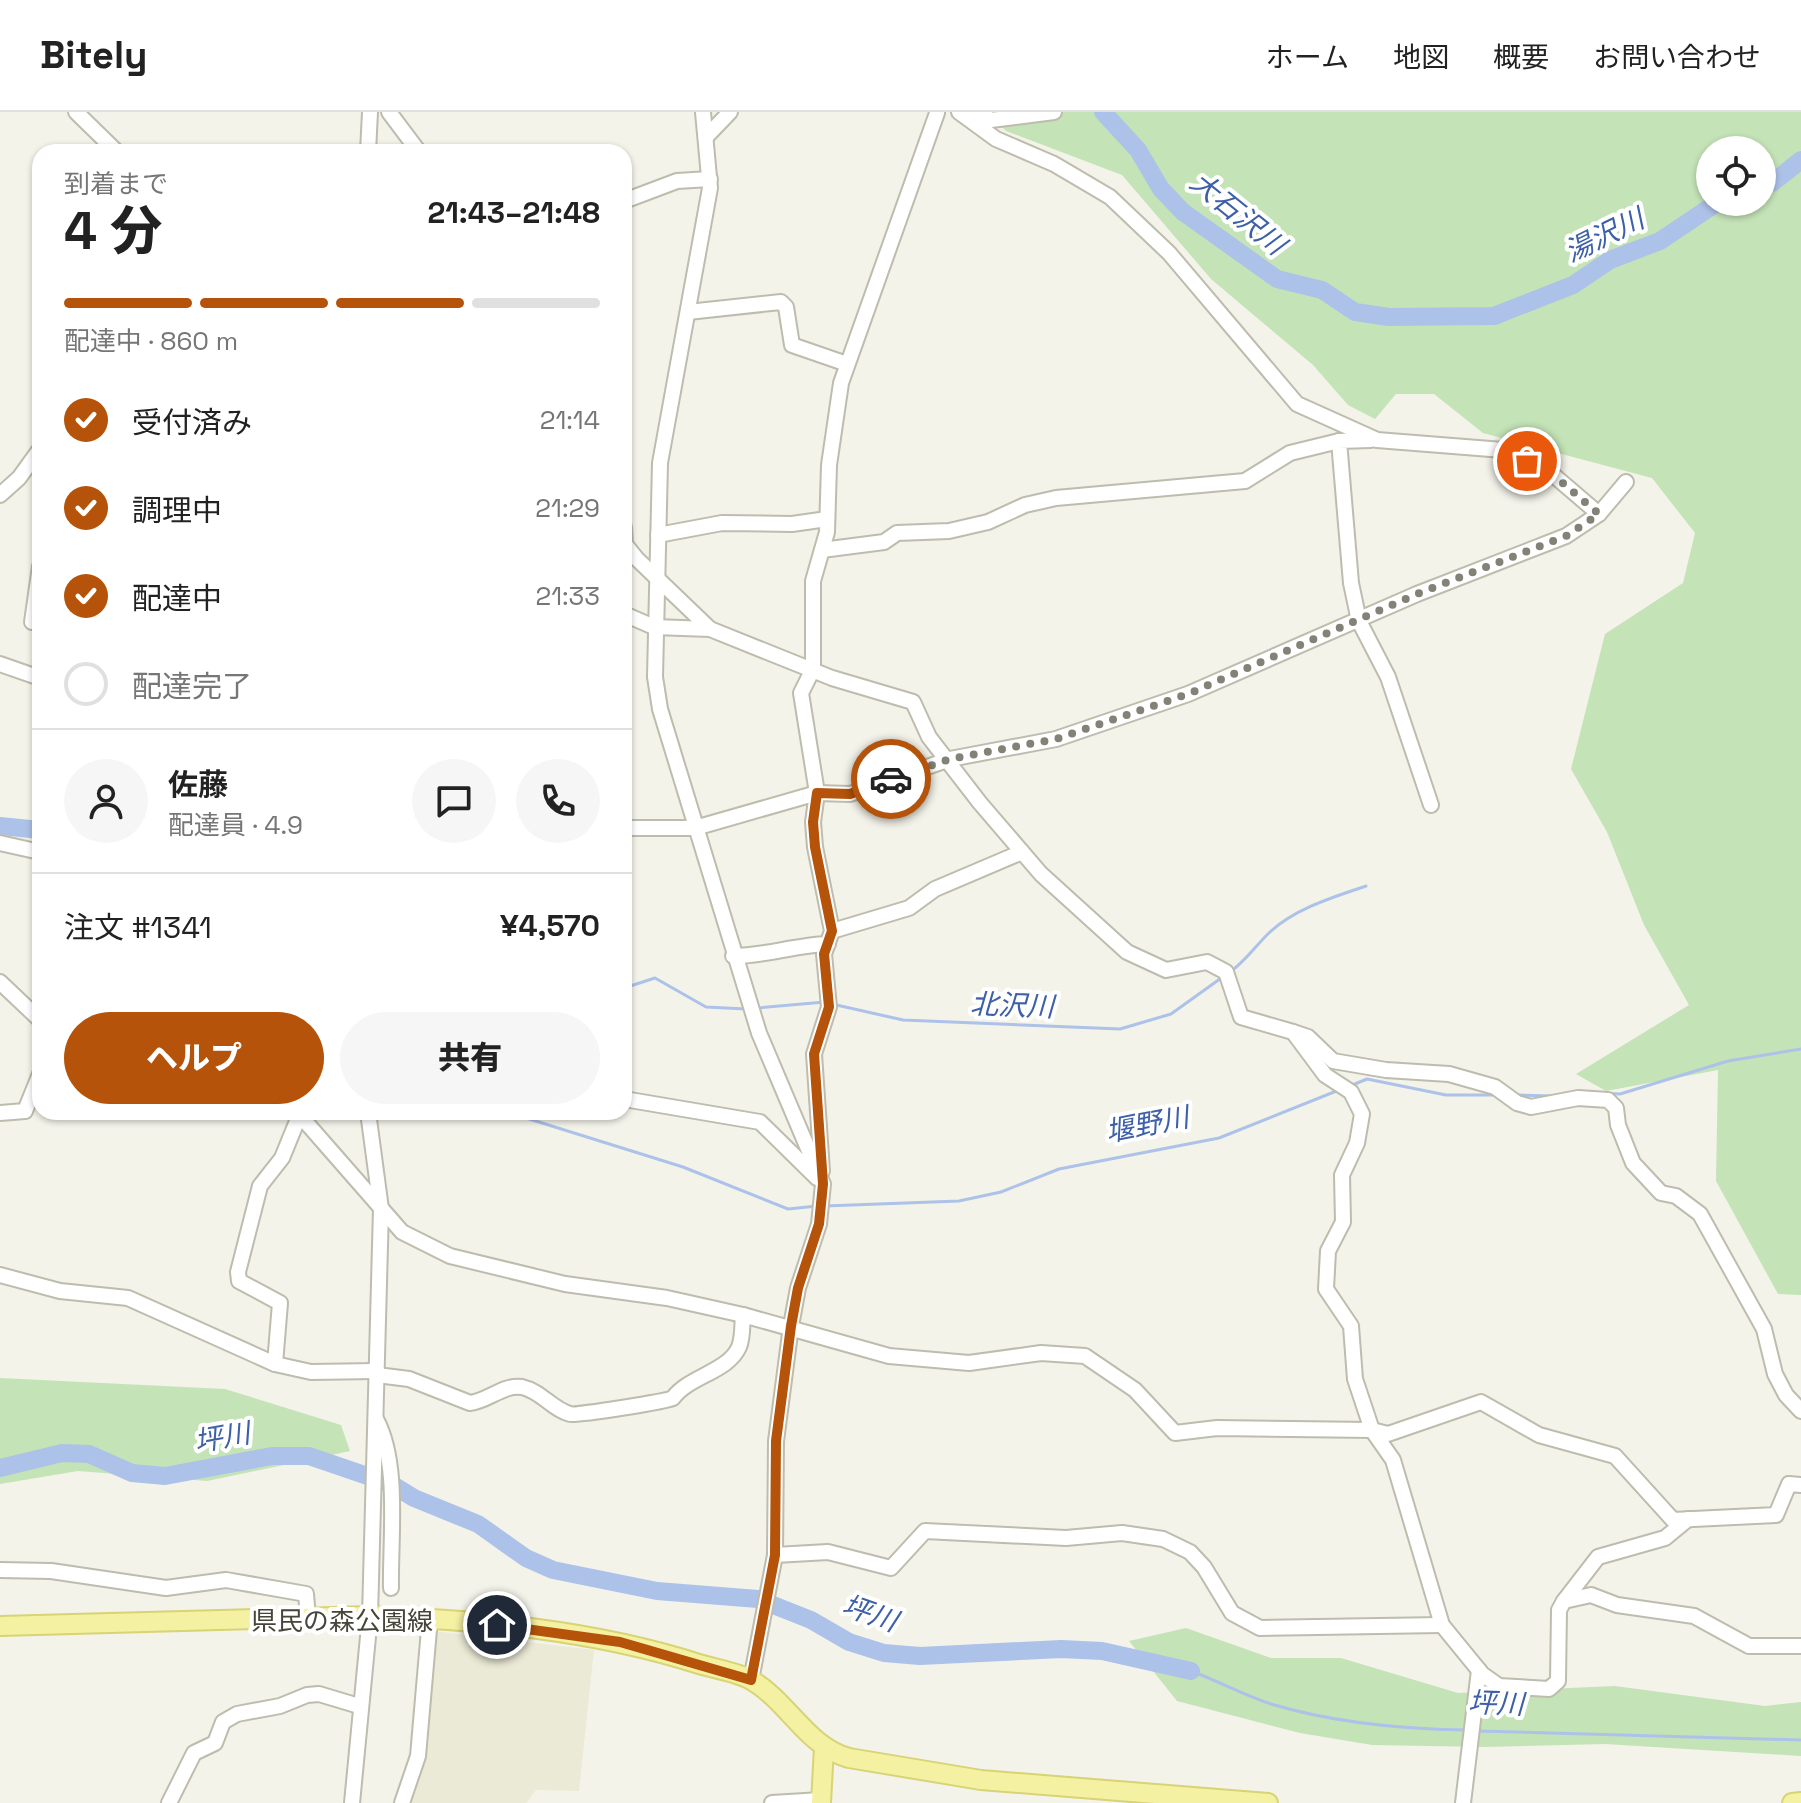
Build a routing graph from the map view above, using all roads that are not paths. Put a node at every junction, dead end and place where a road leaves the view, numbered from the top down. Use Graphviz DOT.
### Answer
graph roads {
  1 [pos="76,112"];
  2 [pos="370,112"];
  3 [pos="389,112"];
  4 [pos="703,112"];
  5 [pos="730,112"];
  6 [pos="938,112"];
  7 [pos="959,112"];
  8 [pos="976,112"];
  9 [pos="1054,112"];
  10 [pos="707,136"];
  11 [pos="109,144"];
  12 [pos="368,144"];
  13 [pos="413,144"];
  14 [pos="710,179"];
  15 [pos="632,198"];
  16 [pos="688,312"];
  17 [pos="847,364"];
  18 [pos="1377,440"];
  19 [pos="1339,441"];
  20 [pos="32,460"];
  21 [pos="1626,482"];
  22 [pos="0,495"];
  23 [pos="1599,514"];
  24 [pos="827,519"];
  25 [pos="658,535"];
  26 [pos="822,550"];
  27 [pos="632,552"];
  28 [pos="656,578"];
  29 [pos="632,617"];
  30 [pos="1359,621"];
  31 [pos="654,627"];
  32 [pos="710,629"];
  33 [pos="0,664"];
  34 [pos="813,669"];
  35 [pos="32,675"];
  36 [pos="950,759"];
  37 [pos="817,793"];
  38 [pos="1431,805"];
  39 [pos="632,828"];
  40 [pos="695,828"];
  41 [pos="1,845"];
  42 [pos="32,851"];
  43 [pos="1022,852"];
  44 [pos="830,938"];
  45 [pos="733,956"];
  46 [pos="0,982"];
  47 [pos="32,1012"];
  48 [pos="1293,1032"];
  49 [pos="32,1094"];
  50 [pos="632,1100"];
  51 [pos="0,1113"];
  52 [pos="296,1120"];
  53 [pos="304,1120"];
  54 [pos="369,1120"];
  55 [pos="823,1184"];
  56 [pos="381,1209"];
  57 [pos="0,1275"];
  58 [pos="743,1315"];
  59 [pos="791,1326"];
  60 [pos="275,1364"];
  61 [pos="377,1373"];
  62 [pos="1801,1411"];
  63 [pos="375,1418"];
  64 [pos="1372,1430"];
  65 [pos="1801,1485"];
  66 [pos="1688,1519"];
  67 [pos="774,1560"];
  68 [pos="0,1570"];
  69 [pos="391,1588"];
  70 [pos="1564,1601"];
  71 [pos="370,1616"];
  72 [pos="308,1618"];
  73 [pos="430,1618"];
  74 [pos="1442,1625"];
  75 [pos="0,1626"];
  76 [pos="1801,1646"];
  77 [pos="1479,1670"];
  78 [pos="751,1680"];
  79 [pos="359,1706"];
  80 [pos="824,1747"];
  81 [pos="821,1802"];
  82 [pos="1801,1802"];
  83 [pos="169,1803"];
  84 [pos="352,1803"];
  85 [pos="402,1803"];
  86 [pos="772,1803"];
  87 [pos="1268,1803"];
  88 [pos="1463,1803"];
  89 [pos="1792,1803"];
  1 -- 11 [label="street"];
  2 -- 12 [label="street"];
  3 -- 13 [label="street"];
  4 -- 10 [label="street"];
  5 -- 10 [label="street"];
  6 -- 17 [label="street"];
  7 -- 18 [label="street"];
  8 -- 9 [label="street"];
  10 -- 14 [label="street"];
  14 -- 15 [label="street"];
  14 -- 16 [label="street"];
  16 -- 17 [label="street"];
  16 -- 25 [label="street"];
  17 -- 24 [label="street"];
  18 -- 19 [label="street"];
  18 -- 23 [label="street"];
  19 -- 26 [label="street"];
  19 -- 30 [label="street"];
  20 -- 22 [label="street"];
  21 -- 23 [label="street"];
  23 -- 30 [label="street"];
  24 -- 25 [label="street"];
  24 -- 26 [label="street"];
  25 -- 28 [label="street"];
  26 -- 34 [label="street"];
  27 -- 28 [label="street"];
  28 -- 31 [label="street"];
  28 -- 32 [label="street"];
  29 -- 31 [label="street"];
  30 -- 36 [label="street"];
  30 -- 38 [label="street"];
  31 -- 32 [label="street"];
  31 -- 40 [label="street"];
  32 -- 34 [label="street"];
  33 -- 35 [label="street"];
  34 -- 36 [label="street"];
  34 -- 37 [label="street"];
  36 -- 37 [label="street"];
  36 -- 43 [label="street"];
  37 -- 40 [label="street"];
  37 -- 44 [label="street"];
  39 -- 40 [label="street"];
  40 -- 45 [label="street"];
  41 -- 42 [label="street"];
  43 -- 44 [label="street"];
  43 -- 48 [label="street"];
  44 -- 45 [label="street"];
  44 -- 55 [label="street"];
  45 -- 55 [label="street"];
  46 -- 47 [label="street"];
  48 -- 62 [label="street"];
  48 -- 64 [label="street"];
  49 -- 51 [label="street"];
  50 -- 55 [label="street"];
  52 -- 60 [label="street"];
  53 -- 56 [label="street"];
  54 -- 56 [label="street"];
  55 -- 59 [label="street"];
  56 -- 58 [label="street"];
  56 -- 61 [label="street"];
  57 -- 60 [label="street"];
  58 -- 59 [label="street"];
  58 -- 61 [label="street"];
  59 -- 64 [label="street"];
  59 -- 67 [label="street"];
  60 -- 61 [label="street"];
  61 -- 63 [label="street"];
  63 -- 69 [label="street"];
  63 -- 71 [label="street"];
  64 -- 66 [label="street"];
  64 -- 74 [label="street"];
  65 -- 66 [label="street"];
  66 -- 70 [label="street"];
  67 -- 74 [label="street"];
  67 -- 78 [label="street"];
  68 -- 72 [label="street"];
  70 -- 76 [label="street"];
  70 -- 77 [label="street"];
  71 -- 72 [label="main road, 県民の森公園線"];
  71 -- 73 [label="main road, 県民の森公園線"];
  71 -- 79 [label="street"];
  72 -- 75 [label="main road, 県民の森公園線"];
  73 -- 78 [label="main road, 県民の森公園線"];
  73 -- 85 [label="street"];
  74 -- 77 [label="street"];
  77 -- 88 [label="street"];
  78 -- 80 [label="main road, 県民の森公園線"];
  79 -- 83 [label="street"];
  79 -- 84 [label="street"];
  80 -- 81 [label="main road"];
  80 -- 87 [label="main road, 県民の森公園線"];
  81 -- 86 [label="street"];
  82 -- 89 [label="main road"];
}
